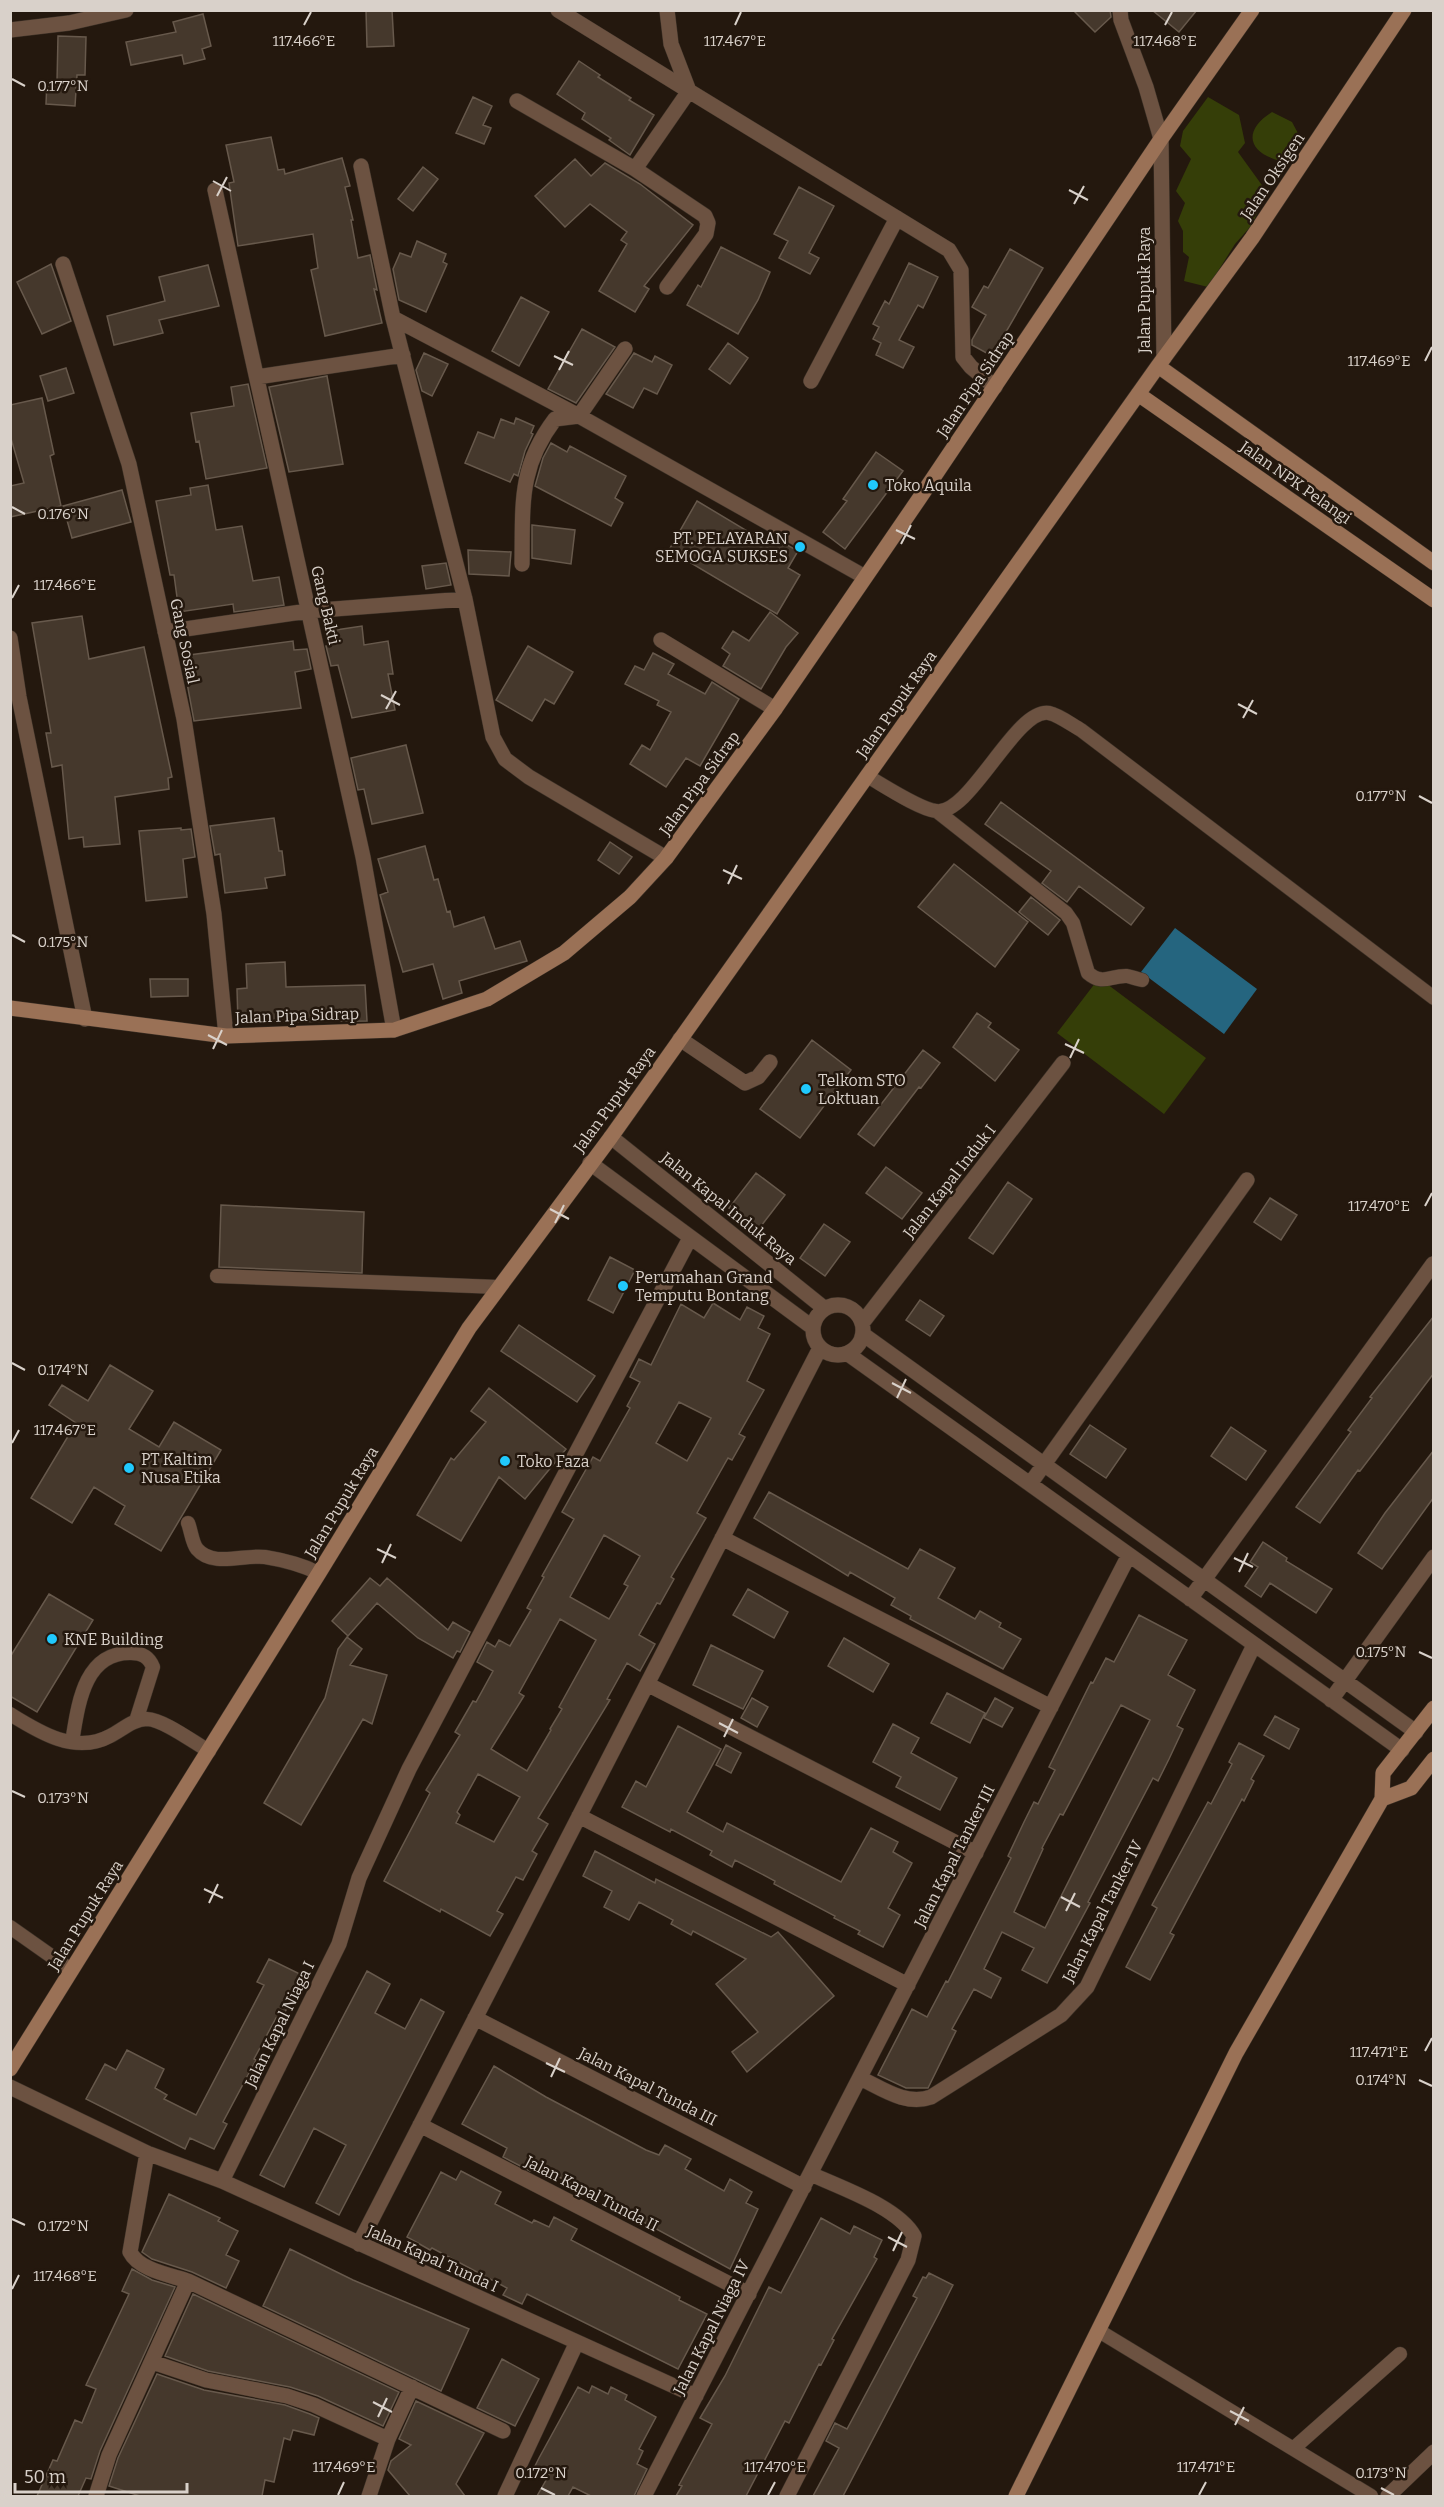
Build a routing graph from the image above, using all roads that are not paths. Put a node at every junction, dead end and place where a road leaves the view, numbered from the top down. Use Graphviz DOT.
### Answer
graph roads {
  1 [pos="126,10"];
  2 [pos="558,10"];
  3 [pos="668,10"];
  4 [pos="1120,10"];
  5 [pos="1252,10"];
  6 [pos="1404,10"];
  7 [pos="10,30"];
  8 [pos="689,91"];
  9 [pos="517,101"];
  10 [pos="1161,139"];
  11 [pos="362,166"];
  12 [pos="635,169"];
  13 [pos="215,190"];
  14 [pos="897,218"];
  15 [pos="63,264"];
  16 [pos="667,286"];
  17 [pos="393,318"];
  18 [pos="625,349"];
  19 [pos="403,355"];
  20 [pos="1161,362"];
  21 [pos="257,377"];
  22 [pos="811,381"];
  23 [pos="995,387"];
  24 [pos="1138,394"];
  25 [pos="579,416"];
  26 [pos="1434,563"];
  27 [pos="522,564"];
  28 [pos="866,577"];
  29 [pos="465,599"];
  30 [pos="1434,600"];
  31 [pos="308,611"];
  32 [pos="165,632"];
  33 [pos="10,638"];
  34 [pos="661,640"];
  35 [pos="775,709"];
  36 [pos="867,776"];
  37 [pos="938,812"];
  38 [pos="666,858"];
  39 [pos="1142,980"];
  40 [pos="1434,998"];
  41 [pos="10,1008"];
  42 [pos="85,1019"];
  43 [pos="394,1030"];
  44 [pos="226,1036"];
  45 [pos="680,1038"];
  46 [pos="770,1062"];
  47 [pos="1064,1063"];
  48 [pos="610,1137"];
  49 [pos="590,1163"];
  50 [pos="1247,1180"];
  51 [pos="690,1238"];
  52 [pos="1433,1264"];
  53 [pos="217,1276"];
  54 [pos="498,1287"];
  55 [pos="824,1308"];
  56 [pos="812,1326"];
  57 [pos="864,1328"];
  58 [pos="820,1348"];
  59 [pos="848,1354"];
  60 [pos="1044,1464"];
  61 [pos="1030,1484"];
  62 [pos="188,1523"];
  63 [pos="722,1538"];
  64 [pos="1129,1556"];
  65 [pos="1434,1557"];
  66 [pos="319,1573"];
  67 [pos="1204,1580"];
  68 [pos="1190,1599"];
  69 [pos="1254,1645"];
  70 [pos="1345,1681"];
  71 [pos="647,1684"];
  72 [pos="1331,1700"];
  73 [pos="1051,1707"];
  74 [pos="1434,1708"];
  75 [pos="10,1714"];
  76 [pos="136,1721"];
  77 [pos="1416,1732"];
  78 [pos="72,1742"];
  79 [pos="1402,1750"];
  80 [pos="209,1751"];
  81 [pos="1434,1759"];
  82 [pos="1382,1799"];
  83 [pos="579,1816"];
  84 [pos="976,1853"];
  85 [pos="10,1927"];
  86 [pos="71,1970"];
  87 [pos="908,1985"];
  88 [pos="475,2018"];
  89 [pos="10,2069"];
  90 [pos="860,2078"];
  91 [pos="10,2087"];
  92 [pos="420,2125"];
  93 [pos="150,2154"];
  94 [pos="807,2180"];
  95 [pos="222,2181"];
  96 [pos="359,2244"];
  97 [pos="188,2282"];
  98 [pos="748,2294"];
  99 [pos="1099,2331"];
  100 [pos="577,2342"];
  101 [pos="1400,2354"];
  102 [pos="152,2361"];
  103 [pos="412,2387"];
  104 [pos="696,2396"];
  105 [pos="503,2431"];
  106 [pos="388,2439"];
  107 [pos="1294,2448"];
  108 [pos="1434,2452"];
  109 [pos="373,2494"];
  110 [pos="96,2496"];
  111 [pos="505,2496"];
  112 [pos="644,2496"];
  113 [pos="788,2496"];
  114 [pos="1017,2496"];
  115 [pos="1371,2496"];
  116 [pos="1388,2496"];
  1 -- 7 [label="street"];
  2 -- 8 [label="street"];
  3 -- 8 [label="street"];
  4 -- 10 [label="street, Jalan Pupuk Raya"];
  5 -- 10 [label="street"];
  6 -- 20 [label="street, Jalan Oksigen"];
  8 -- 12 [label="street"];
  8 -- 14 [label="street"];
  9 -- 12 [label="street"];
  10 -- 20 [label="street, Jalan Pupuk Raya"];
  10 -- 23 [label="street, Jalan Pipa Sidrap"];
  11 -- 17 [label="street"];
  12 -- 16 [label="street"];
  13 -- 21 [label="street, Gang Bakti"];
  14 -- 22 [label="street"];
  14 -- 23 [label="street"];
  15 -- 32 [label="street, Gang Sosial"];
  17 -- 19 [label="street"];
  17 -- 25 [label="street"];
  18 -- 25 [label="street"];
  19 -- 21 [label="street"];
  19 -- 29 [label="street"];
  20 -- 24 [label="street, Jalan Pupuk Raya"];
  20 -- 26 [label="street, Jalan NPK Pelangi"];
  21 -- 31 [label="street, Gang Bakti"];
  23 -- 28 [label="street, Jalan Pipa Sidrap"];
  24 -- 30 [label="street, Jalan NPK Pelangi"];
  24 -- 36 [label="street, Jalan Pupuk Raya"];
  25 -- 27 [label="street"];
  25 -- 28 [label="street"];
  28 -- 35 [label="street, Jalan Pipa Sidrap"];
  29 -- 31 [label="street"];
  29 -- 38 [label="street"];
  31 -- 32 [label="street"];
  31 -- 43 [label="street, Gang Bakti"];
  32 -- 44 [label="street, Gang Sosial"];
  33 -- 42 [label="street"];
  34 -- 35 [label="street"];
  35 -- 38 [label="street, Jalan Pipa Sidrap"];
  36 -- 37 [label="lane"];
  36 -- 45 [label="street, Jalan Pupuk Raya"];
  37 -- 39 [label="lane"];
  37 -- 40 [label="lane"];
  38 -- 43 [label="street, Jalan Pipa Sidrap"];
  41 -- 42 [label="street, Jalan Pipa Sidrap"];
  42 -- 44 [label="street, Jalan Pipa Sidrap"];
  43 -- 44 [label="street, Jalan Pipa Sidrap"];
  45 -- 46 [label="street"];
  45 -- 48 [label="street, Jalan Pupuk Raya"];
  47 -- 57 [label="street, Jalan Kapal Induk I"];
  48 -- 49 [label="street, Jalan Pupuk Raya"];
  48 -- 55 [label="street, Jalan Kapal Induk Raya"];
  49 -- 51 [label="street"];
  49 -- 54 [label="street, Jalan Pupuk Raya"];
  50 -- 60 [label="street"];
  51 -- 56 [label="street"];
  51 -- 95 [label="street, Jalan Kapal Niaga I"];
  52 -- 67 [label="street"];
  53 -- 54 [label="lane"];
  54 -- 66 [label="street, Jalan Pupuk Raya"];
  55 -- 56 [label="street"];
  55 -- 57 [label="street"];
  56 -- 58 [label="street"];
  57 -- 59 [label="street"];
  57 -- 60 [label="street"];
  58 -- 59 [label="street"];
  58 -- 63 [label="street"];
  59 -- 61 [label="street"];
  60 -- 61 [label="street"];
  60 -- 67 [label="street"];
  61 -- 64 [label="street"];
  62 -- 66 [label="lane"];
  63 -- 71 [label="street"];
  63 -- 73 [label="street"];
  64 -- 68 [label="street"];
  64 -- 73 [label="street, Jalan Kapal Tanker III"];
  65 -- 70 [label="street"];
  66 -- 80 [label="street, Jalan Pupuk Raya"];
  67 -- 68 [label="street"];
  67 -- 70 [label="street"];
  68 -- 69 [label="street"];
  69 -- 72 [label="street"];
  69 -- 90 [label="street, Jalan Kapal Tanker IV"];
  70 -- 72 [label="street"];
  70 -- 77 [label="street"];
  71 -- 83 [label="street"];
  71 -- 84 [label="street"];
  72 -- 79 [label="street"];
  73 -- 84 [label="street, Jalan Kapal Tanker III"];
  74 -- 77 [label="street"];
  75 -- 78 [label="lane"];
  76 -- 78 [label="lane"];
  76 -- 78 [label="lane"];
  76 -- 80 [label="lane"];
  77 -- 79 [label="street"];
  79 -- 82 [label="street"];
  80 -- 86 [label="street, Jalan Pupuk Raya"];
  81 -- 82 [label="street"];
  82 -- 99 [label="street"];
  83 -- 87 [label="street"];
  83 -- 88 [label="street"];
  84 -- 87 [label="street, Jalan Kapal Tanker III"];
  85 -- 86 [label="lane"];
  86 -- 89 [label="street, Jalan Pupuk Raya"];
  87 -- 90 [label="street, Jalan Kapal Tanker III"];
  88 -- 92 [label="street"];
  88 -- 94 [label="street, Jalan Kapal Tunda III"];
  90 -- 94 [label="street, Jalan Kapal Tanker III"];
  91 -- 93 [label="street, Jalan Kapal Tunda I"];
  92 -- 96 [label="street"];
  92 -- 98 [label="street, Jalan Kapal Tunda II"];
  93 -- 95 [label="street, Jalan Kapal Tunda I"];
  93 -- 97 [label="street"];
  94 -- 98 [label="street, Jalan Kapal Niaga IV"];
  94 -- 113 [label="street, Jalan Kapal Tunda III"];
  95 -- 96 [label="street, Jalan Kapal Tunda I"];
  96 -- 100 [label="street, Jalan Kapal Tunda I"];
  97 -- 102 [label="street"];
  97 -- 103 [label="street"];
  98 -- 104 [label="street, Jalan Kapal Niaga IV"];
  99 -- 107 [label="lane"];
  99 -- 114 [label="street"];
  100 -- 104 [label="street, Jalan Kapal Tunda I"];
  100 -- 111 [label="street"];
  101 -- 107 [label="lane"];
  102 -- 106 [label="street"];
  102 -- 110 [label="street"];
  103 -- 105 [label="street"];
  103 -- 106 [label="street"];
  104 -- 112 [label="street, Jalan Kapal Niaga IV"];
  106 -- 109 [label="street"];
  107 -- 115 [label="lane"];
  108 -- 116 [label="street"];
}
